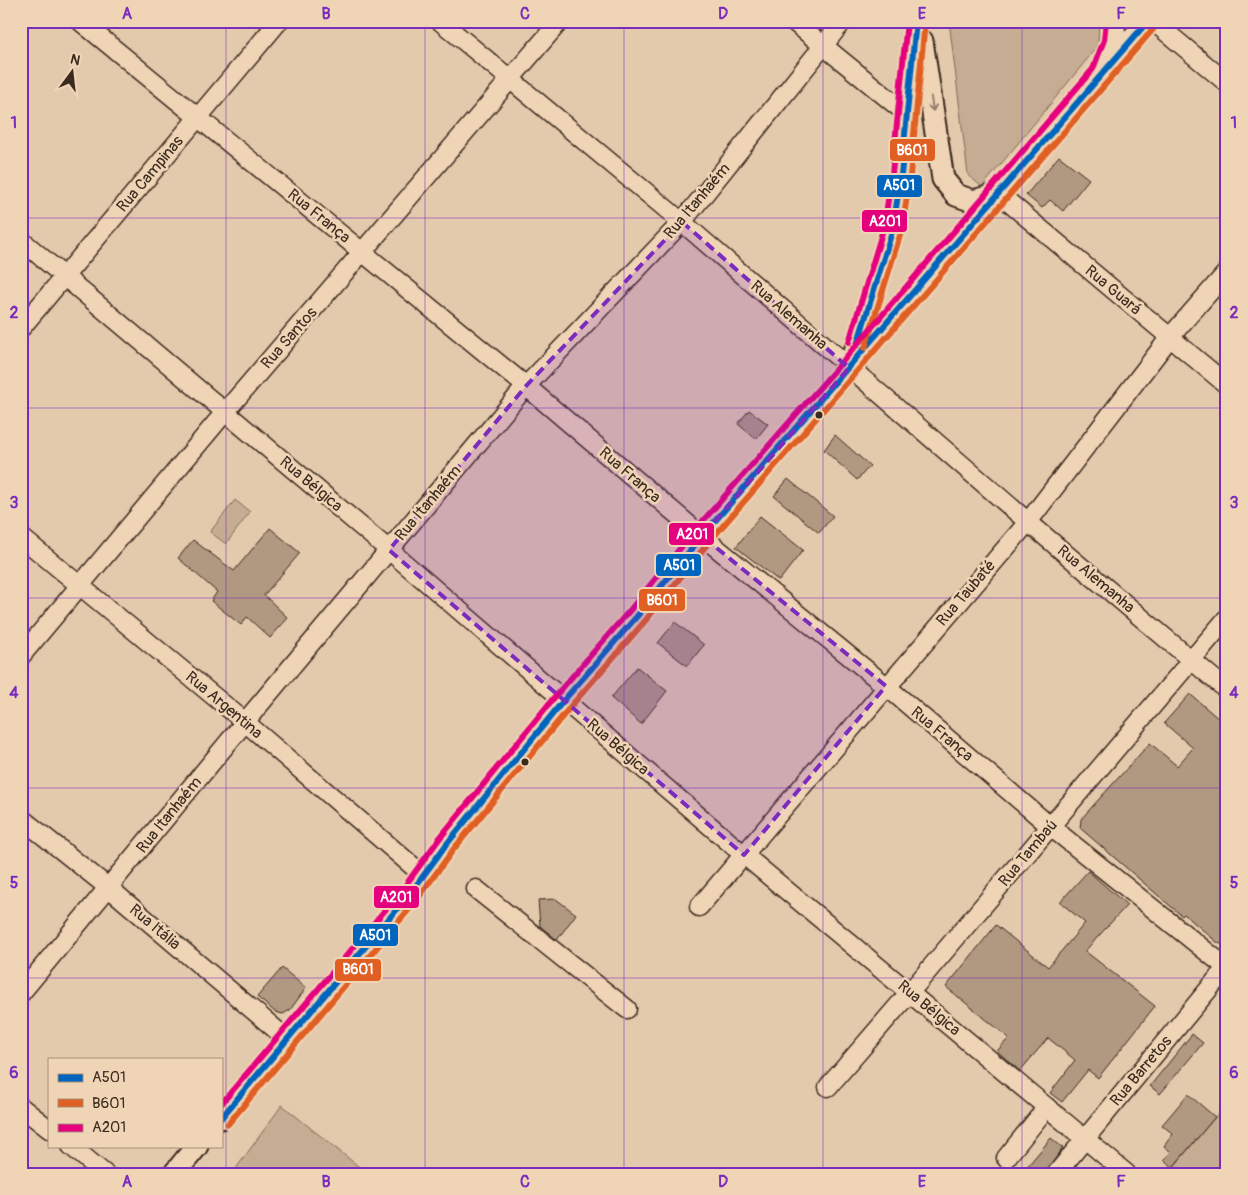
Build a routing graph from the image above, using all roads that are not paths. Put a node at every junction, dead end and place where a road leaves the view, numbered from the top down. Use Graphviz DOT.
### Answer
graph roads {
  1 [pos="80,21"];
  2 [pos="279,21"];
  3 [pos="440,21"];
  4 [pos="560,21"];
  5 [pos="793,21"];
  6 [pos="843,21"];
  7 [pos="918,21"];
  8 [pos="1115,21"];
  9 [pos="1148,21"];
  10 [pos="1153,21"];
  11 [pos="822,46"];
  12 [pos="1100,74"];
  13 [pos="510,80"];
  14 [pos="1227,83"];
  15 [pos="907,114"];
  16 [pos="198,117"];
  17 [pos="999,194"];
  18 [pos="682,222"];
  19 [pos="21,240"];
  20 [pos="363,252"];
  21 [pos="1227,272"];
  22 [pos="65,276"];
  23 [pos="21,328"];
  24 [pos="1170,337"];
  25 [pos="849,368"];
  26 [pos="1227,385"];
  27 [pos="526,386"];
  28 [pos="225,412"];
  29 [pos="1028,522"];
  30 [pos="702,536"];
  31 [pos="21,537"];
  32 [pos="389,550"];
  33 [pos="80,586"];
  34 [pos="1227,618"];
  35 [pos="21,656"];
  36 [pos="1192,660"];
  37 [pos="886,686"];
  38 [pos="1227,690"];
  39 [pos="564,700"];
  40 [pos="245,722"];
  41 [pos="21,818"];
  42 [pos="1051,827"];
  43 [pos="744,855"];
  44 [pos="424,875"];
  45 [pos="109,888"];
  46 [pos="476,888"];
  47 [pos="698,907"];
  48 [pos="1227,968"];
  49 [pos="910,992"];
  50 [pos="21,993"];
  51 [pos="627,1009"];
  52 [pos="287,1039"];
  53 [pos="828,1087"];
  54 [pos="21,1107"];
  55 [pos="1047,1107"];
  56 [pos="222,1117"];
  57 [pos="48,1128"];
  58 [pos="1085,1139"];
  59 [pos="72,1148"];
  60 [pos="195,1148"];
  61 [pos="1006,1158"];
  62 [pos="105,1174"];
  63 [pos="174,1174"];
  64 [pos="1056,1174"];
  65 [pos="1127,1174"];
  1 -- 16 [label="street, Rua França"];
  2 -- 16 [label="street, Rua Campinas"];
  3 -- 13 [label="street, Rua Alemanha"];
  4 -- 13 [label="street, Rua Santos"];
  5 -- 11 [label="street"];
  6 -- 11 [label="street, Rua Itanhaém"];
  7 -- 15 [label="main road"];
  7 -- 17 [label="main road, one-way"];
  8 -- 12 [label="main road"];
  9 -- 12 [label="main road"];
  10 -- 14 [label="street"];
  11 -- 15 [label="street"];
  11 -- 18 [label="street, Rua Itanhaém"];
  12 -- 17 [label="main road"];
  13 -- 18 [label="street, Rua Alemanha"];
  13 -- 20 [label="street, Rua Santos"];
  15 -- 25 [label="main road"];
  16 -- 20 [label="street, Rua França"];
  16 -- 22 [label="street, Rua Campinas"];
  17 -- 24 [label="street, Rua Guará"];
  17 -- 25 [label="main road"];
  18 -- 25 [label="street, Rua Alemanha"];
  18 -- 27 [label="street, Rua Itanhaém"];
  19 -- 22 [label="street, Rua Bélgica"];
  20 -- 27 [label="street, Rua França"];
  20 -- 28 [label="street, Rua Santos"];
  21 -- 24 [label="street, Rua Taubaté"];
  22 -- 23 [label="street, Rua Campinas"];
  22 -- 28 [label="street, Rua Bélgica"];
  24 -- 26 [label="street, Rua Guará"];
  24 -- 29 [label="street, Rua Taubaté"];
  25 -- 29 [label="street, Rua Alemanha"];
  25 -- 30 [label="main road"];
  27 -- 30 [label="street, Rua França"];
  27 -- 32 [label="street, Rua Itanhaém"];
  28 -- 32 [label="street, Rua Bélgica"];
  28 -- 33 [label="street, Rua Santos"];
  29 -- 36 [label="street, Rua Alemanha"];
  29 -- 37 [label="street, Rua Taubaté"];
  30 -- 37 [label="street, Rua França"];
  30 -- 39 [label="main road"];
  31 -- 33 [label="street, Rua Argentina"];
  32 -- 39 [label="street, Rua Bélgica"];
  32 -- 40 [label="street, Rua Itanhaém"];
  33 -- 35 [label="street, Rua Santos"];
  33 -- 40 [label="street, Rua Argentina"];
  34 -- 36 [label="street, Rua Tambaú"];
  36 -- 38 [label="street, Rua Alemanha"];
  36 -- 42 [label="street, Rua Tambaú"];
  37 -- 42 [label="street, Rua França"];
  37 -- 43 [label="street, Rua Taubaté"];
  39 -- 43 [label="street, Rua Bélgica"];
  39 -- 44 [label="main road"];
  40 -- 44 [label="street, Rua Argentina"];
  40 -- 45 [label="street, Rua Itanhaém"];
  41 -- 45 [label="street, Rua Itália"];
  42 -- 48 [label="street, Rua França"];
  42 -- 49 [label="street, Rua Tambaú"];
  43 -- 47 [label="street, Rua Taubaté"];
  43 -- 49 [label="street, Rua Bélgica"];
  44 -- 52 [label="main road"];
  45 -- 50 [label="street, Rua Itanhaém"];
  45 -- 52 [label="street, Rua Itália"];
  46 -- 51 [label="street"];
  48 -- 58 [label="street, Rua Barretos"];
  49 -- 53 [label="street, Rua Tambaú"];
  49 -- 55 [label="street, Rua Bélgica"];
  52 -- 56 [label="main road"];
  54 -- 57 [label="street"];
  55 -- 58 [label="street, Rua Bélgica"];
  55 -- 61 [label="street"];
  58 -- 64 [label="street, Rua Barretos"];
  58 -- 65 [label="street, Rua Bélgica"];
  59 -- 62 [label="street"];
  60 -- 63 [label="main road"];
}
